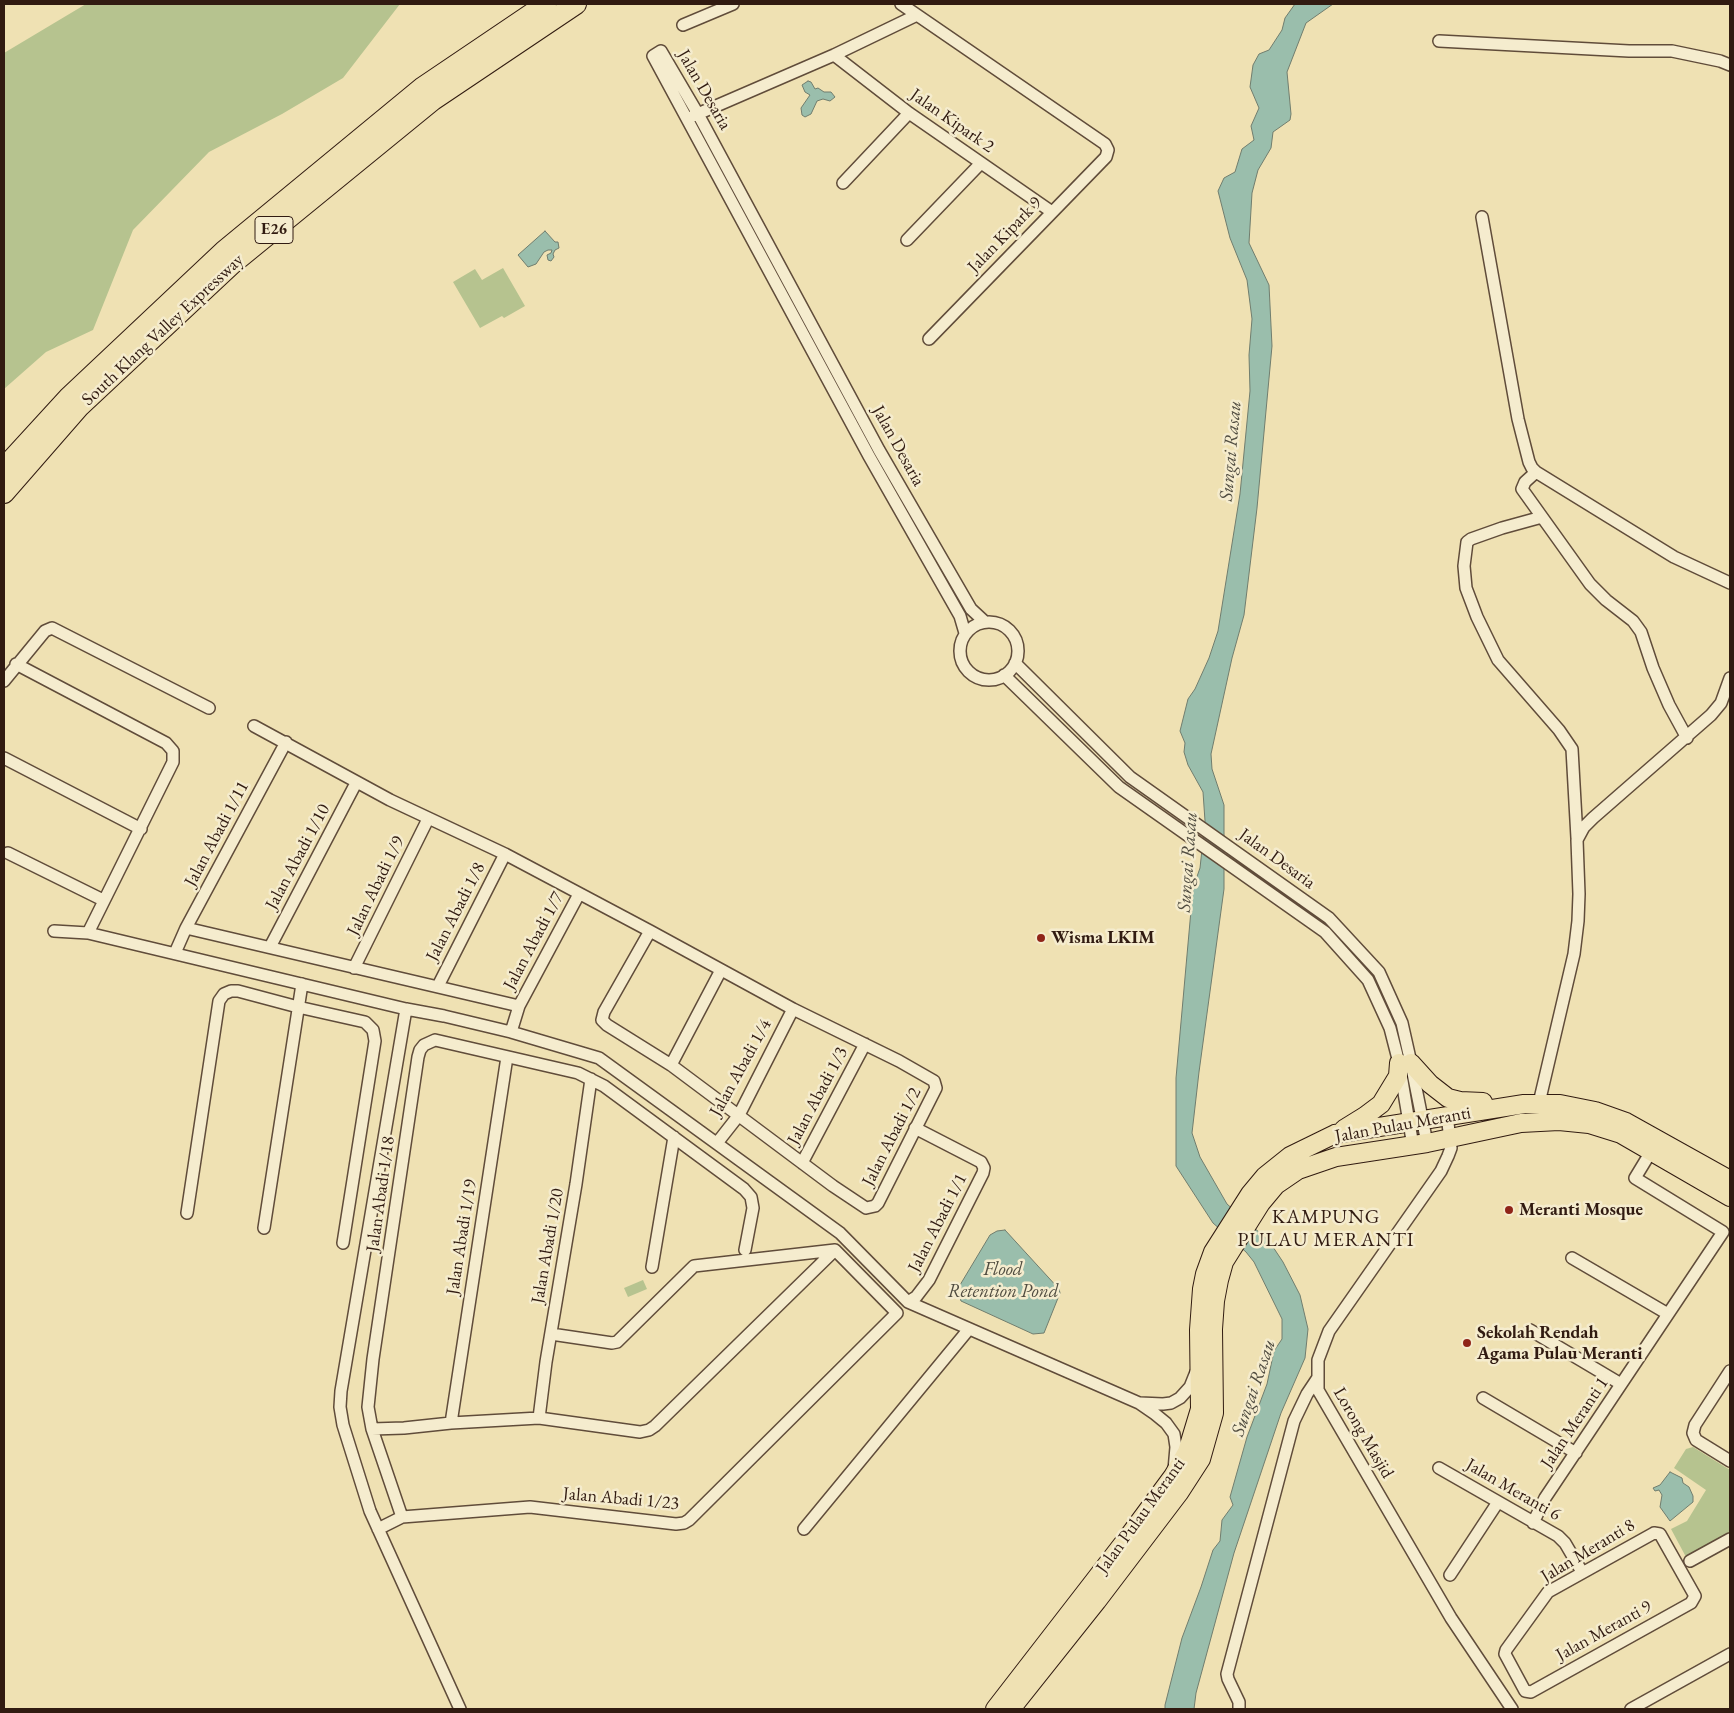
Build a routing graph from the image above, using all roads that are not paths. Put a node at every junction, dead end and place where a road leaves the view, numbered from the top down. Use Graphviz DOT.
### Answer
graph roads {
  1 [pos="546,4"];
  2 [pos="576,4"];
  3 [pos="733,4"];
  4 [pos="901,4"];
  5 [pos="917,15"];
  6 [pos="683,25"];
  7 [pos="1439,40"];
  8 [pos="834,55"];
  9 [pos="1730,65"];
  10 [pos="909,113"];
  11 [pos="698,114"];
  12 [pos="687,119"];
  13 [pos="981,163"];
  14 [pos="843,183"];
  15 [pos="1052,212"];
  16 [pos="1482,217"];
  17 [pos="907,240"];
  18 [pos="930,339"];
  19 [pos="4,468"];
  20 [pos="1536,472"];
  21 [pos="4,493"];
  22 [pos="1542,518"];
  23 [pos="1730,583"];
  24 [pos="985,622"];
  25 [pos="966,633"];
  26 [pos="16,664"];
  27 [pos="1015,664"];
  28 [pos="1004,675"];
  29 [pos="1730,678"];
  30 [pos="4,681"];
  31 [pos="209,708"];
  32 [pos="254,726"];
  33 [pos="1687,738"];
  34 [pos="286,742"];
  35 [pos="4,758"];
  36 [pos="356,783"];
  37 [pos="428,819"];
  38 [pos="141,829"];
  39 [pos="1577,840"];
  40 [pos="8,853"];
  41 [pos="505,854"];
  42 [pos="579,894"];
  43 [pos="103,900"];
  44 [pos="186,928"];
  45 [pos="54,931"];
  46 [pos="650,931"];
  47 [pos="88,933"];
  48 [pos="270,947"];
  49 [pos="175,954"];
  50 [pos="354,968"];
  51 [pos="721,970"];
  52 [pos="302,984"];
  53 [pos="438,986"];
  54 [pos="519,1006"];
  55 [pos="298,1007"];
  56 [pos="406,1009"];
  57 [pos="793,1009"];
  58 [pos="511,1032"];
  59 [pos="864,1044"];
  60 [pos="507,1056"];
  61 [pos="1405,1063"];
  62 [pos="671,1065"];
  63 [pos="590,1079"];
  64 [pos="1531,1104"];
  65 [pos="1447,1115"];
  66 [pos="739,1116"];
  67 [pos="1416,1121"];
  68 [pos="914,1128"];
  69 [pos="1335,1134"];
  70 [pos="674,1137"];
  71 [pos="1451,1139"];
  72 [pos="717,1143"];
  73 [pos="1420,1144"];
  74 [pos="1652,1150"];
  75 [pos="802,1163"];
  76 [pos="1730,1180"];
  77 [pos="1730,1197"];
  78 [pos="1256,1198"];
  79 [pos="187,1213"];
  80 [pos="264,1228"];
  81 [pos="1727,1234"];
  82 [pos="343,1243"];
  83 [pos="745,1250"];
  84 [pos="834,1250"];
  85 [pos="1219,1257"];
  86 [pos="1572,1258"];
  87 [pos="652,1267"];
  88 [pos="908,1302"];
  89 [pos="1668,1314"];
  90 [pos="969,1329"];
  91 [pos="1530,1330"];
  92 [pos="551,1334"];
  93 [pos="1200,1360"];
  94 [pos="1730,1371"];
  95 [pos="1317,1379"];
  96 [pos="1621,1384"];
  97 [pos="1483,1398"];
  98 [pos="1139,1403"];
  99 [pos="539,1418"];
  100 [pos="450,1423"];
  101 [pos="372,1429"];
  102 [pos="1576,1453"];
  103 [pos="1730,1461"];
  104 [pos="1439,1468"];
  105 [pos="1173,1476"];
  106 [pos="1498,1502"];
  107 [pos="402,1517"];
  108 [pos="1533,1523"];
  109 [pos="378,1528"];
  110 [pos="804,1529"];
  111 [pos="1730,1539"];
  112 [pos="1690,1561"];
  113 [pos="1678,1565"];
  114 [pos="1582,1572"];
  115 [pos="1450,1575"];
  116 [pos="1730,1654"];
  117 [pos="1508,1662"];
  118 [pos="460,1709"];
  119 [pos="995,1709"];
  120 [pos="1011,1709"];
  121 [pos="1240,1709"];
  122 [pos="1512,1709"];
  123 [pos="1630,1709"];
  1 -- 19 [label="highway, South Klang Valley Expressway / E26"];
  2 -- 21 [label="highway, South Klang Valley Expressway / E26"];
  3 -- 6 [label="street"];
  4 -- 5 [label="street"];
  5 -- 8 [label="street"];
  5 -- 15 [label="street, Jalan Kipark 9"];
  7 -- 9 [label="street"];
  8 -- 10 [label="street, Jalan Kipark 2"];
  8 -- 11 [label="street"];
  10 -- 13 [label="street, Jalan Kipark 2"];
  10 -- 14 [label="street"];
  11 -- 12 [label="street"];
  11 -- 12 [label="street, Jalan Desaria"];
  11 -- 24 [label="street, Jalan Desaria"];
  12 -- 25 [label="street, Jalan Desaria"];
  13 -- 15 [label="street, Jalan Kipark 2"];
  13 -- 17 [label="street"];
  15 -- 18 [label="street, Jalan Kipark 9"];
  16 -- 20 [label="street"];
  20 -- 22 [label="street"];
  20 -- 23 [label="street"];
  22 -- 33 [label="street"];
  22 -- 39 [label="street"];
  24 -- 25 [label="street"];
  24 -- 27 [label="street, Jalan Desaria"];
  25 -- 28 [label="street"];
  26 -- 30 [label="street"];
  26 -- 31 [label="street"];
  26 -- 38 [label="street"];
  27 -- 28 [label="street"];
  27 -- 61 [label="street, Jalan Desaria"];
  28 -- 61 [label="street, Jalan Desaria"];
  29 -- 33 [label="street"];
  32 -- 34 [label="street"];
  33 -- 39 [label="street"];
  34 -- 36 [label="street"];
  34 -- 44 [label="street, Jalan Abadi 1/11"];
  35 -- 38 [label="street"];
  36 -- 37 [label="street"];
  36 -- 48 [label="street, Jalan Abadi 1/10"];
  37 -- 41 [label="street"];
  37 -- 50 [label="street, Jalan Abadi 1/9"];
  38 -- 43 [label="street"];
  39 -- 64 [label="street"];
  40 -- 43 [label="street"];
  41 -- 42 [label="street"];
  41 -- 53 [label="street, Jalan Abadi 1/8"];
  42 -- 46 [label="street"];
  42 -- 54 [label="street, Jalan Abadi 1/7"];
  43 -- 47 [label="street"];
  44 -- 48 [label="street"];
  44 -- 49 [label="street, Jalan Abadi 1/11"];
  45 -- 47 [label="street"];
  46 -- 51 [label="street"];
  46 -- 62 [label="street"];
  47 -- 49 [label="street"];
  48 -- 50 [label="street"];
  49 -- 52 [label="street"];
  50 -- 53 [label="street"];
  51 -- 57 [label="street"];
  51 -- 62 [label="street"];
  52 -- 55 [label="street"];
  52 -- 56 [label="street"];
  53 -- 54 [label="street"];
  54 -- 58 [label="street, Jalan Abadi 1/7"];
  55 -- 79 [label="street"];
  55 -- 80 [label="street"];
  55 -- 82 [label="street"];
  56 -- 58 [label="street"];
  56 -- 109 [label="street"];
  57 -- 59 [label="street"];
  57 -- 66 [label="street, Jalan Abadi 1/4"];
  58 -- 72 [label="street"];
  59 -- 68 [label="street, Jalan Abadi 1/2"];
  59 -- 75 [label="street, Jalan Abadi 1/3"];
  60 -- 63 [label="street, Jalan Abadi 1/18"];
  60 -- 100 [label="street, Jalan Abadi 1/19"];
  60 -- 101 [label="street, Jalan Abadi 1/18"];
  61 -- 64 [label="main road"];
  61 -- 67 [label="street, Jalan Desaria"];
  61 -- 69 [label="main road"];
  62 -- 66 [label="street"];
  63 -- 70 [label="street, Jalan Abadi 1/18"];
  63 -- 92 [label="street, Jalan Abadi 1/20"];
  64 -- 65 [label="main road, Jalan Pulau Meranti"];
  64 -- 76 [label="main road, Jalan Pulau Meranti"];
  65 -- 67 [label="main road, Jalan Pulau Meranti"];
  65 -- 71 [label="street, Lorong Masjid"];
  66 -- 72 [label="street, Jalan Abadi 1/4"];
  66 -- 75 [label="street"];
  67 -- 69 [label="main road, Jalan Pulau Meranti"];
  67 -- 73 [label="street, Jalan Desaria"];
  68 -- 75 [label="street, Jalan Abadi 1/2"];
  68 -- 88 [label="street, Jalan Abadi 1/1"];
  69 -- 78 [label="main road, Jalan Pulau Meranti"];
  70 -- 83 [label="street, Jalan Abadi 1/18"];
  70 -- 87 [label="street"];
  71 -- 73 [label="main road, Jalan Pulau Meranti"];
  71 -- 74 [label="main road, Jalan Pulau Meranti"];
  71 -- 95 [label="street, Lorong Masjid"];
  72 -- 88 [label="street"];
  73 -- 78 [label="main road, Jalan Pulau Meranti"];
  74 -- 77 [label="main road, Jalan Pulau Meranti"];
  74 -- 81 [label="street, Jalan Meranti 1"];
  78 -- 85 [label="main road, Jalan Pulau Meranti"];
  81 -- 89 [label="street, Jalan Meranti 1"];
  84 -- 92 [label="street"];
  84 -- 99 [label="street"];
  84 -- 107 [label="street, Jalan Abadi 1/23"];
  85 -- 93 [label="main road, Jalan Pulau Meranti"];
  85 -- 120 [label="main road, Jalan Pulau Meranti"];
  86 -- 89 [label="street"];
  88 -- 90 [label="street"];
  89 -- 96 [label="street, Jalan Meranti 1"];
  90 -- 98 [label="street"];
  90 -- 110 [label="street"];
  91 -- 96 [label="street"];
  92 -- 99 [label="street, Jalan Abadi 1/20"];
  93 -- 98 [label="street"];
  93 -- 105 [label="main road, Jalan Pulau Meranti"];
  94 -- 103 [label="street"];
  95 -- 121 [label="street"];
  95 -- 122 [label="street, Lorong Masjid"];
  96 -- 102 [label="street, Jalan Meranti 1"];
  97 -- 102 [label="street"];
  98 -- 105 [label="street"];
  99 -- 100 [label="street"];
  100 -- 101 [label="street"];
  101 -- 107 [label="street, Jalan Abadi 1/18"];
  102 -- 108 [label="street, Jalan Meranti 1"];
  104 -- 106 [label="street, Jalan Meranti 6"];
  105 -- 119 [label="main road, Jalan Pulau Meranti"];
  106 -- 108 [label="street, Jalan Meranti 6"];
  106 -- 115 [label="street"];
  107 -- 109 [label="street, Jalan Abadi 1/23"];
  108 -- 114 [label="street, Jalan Meranti 6"];
  109 -- 118 [label="street"];
  111 -- 112 [label="street"];
  113 -- 114 [label="street, Jalan Meranti 8"];
  113 -- 117 [label="street, Jalan Meranti 9"];
  114 -- 117 [label="street, Jalan Meranti 8"];
  116 -- 123 [label="street"];
}
